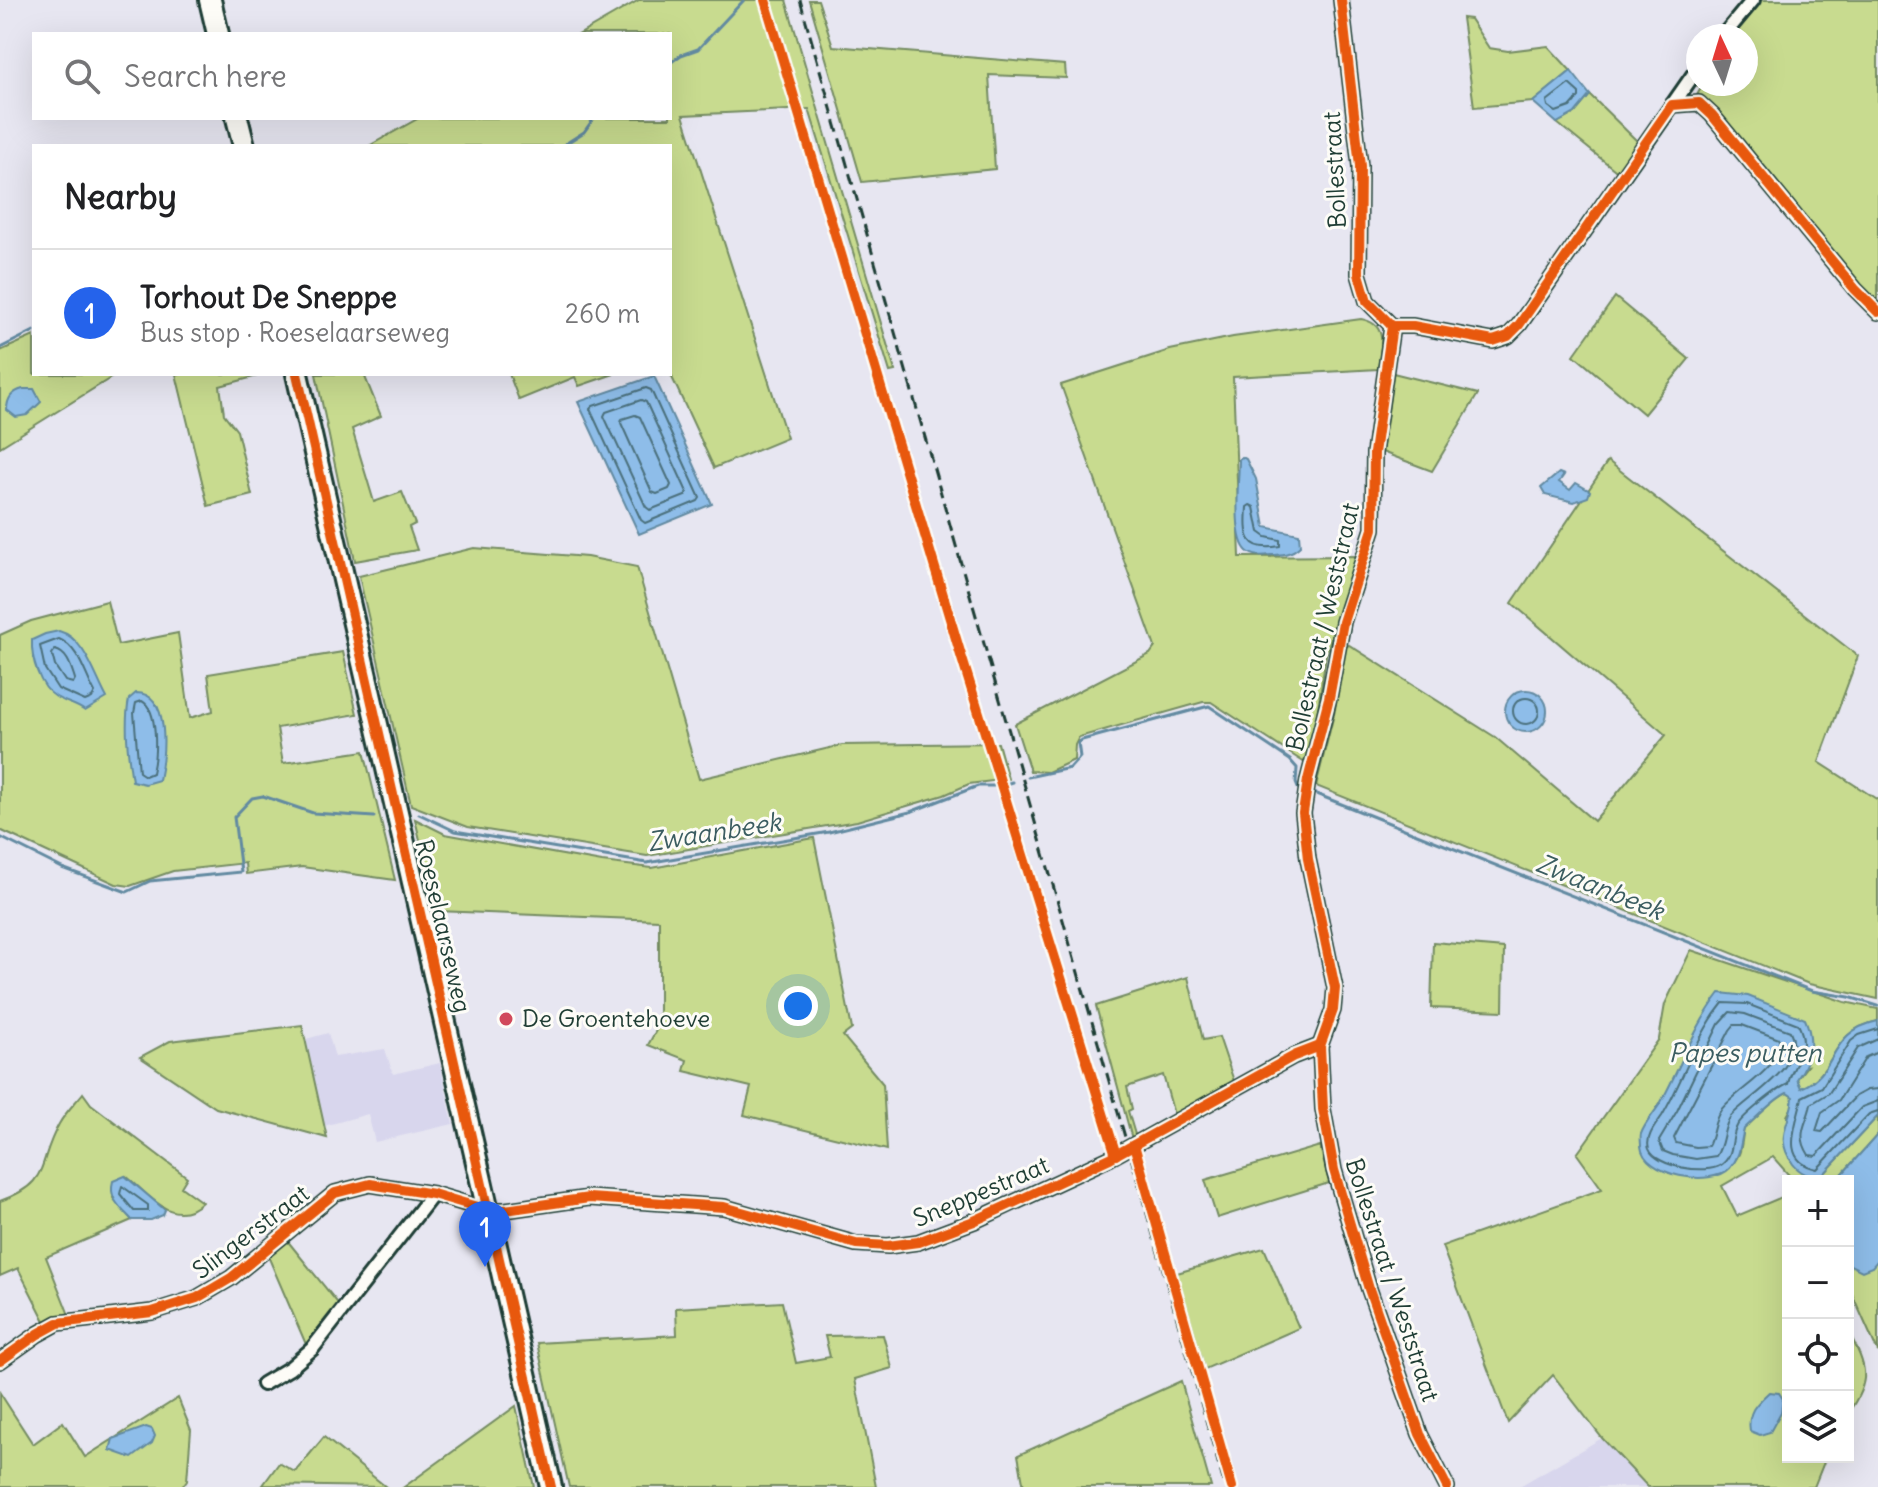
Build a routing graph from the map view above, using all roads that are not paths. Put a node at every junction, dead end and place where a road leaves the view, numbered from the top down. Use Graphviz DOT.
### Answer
graph roads {
  1 [pos="210,0"];
  2 [pos="1341,0"];
  3 [pos="1753,0"];
  4 [pos="1733,24"];
  5 [pos="218,32"];
  6 [pos="1686,85"];
  7 [pos="1672,105"];
  8 [pos="238,120"];
  9 [pos="244,144"];
  10 [pos="1878,312"];
  11 [pos="1392,326"];
  12 [pos="297,376"];
  13 [pos="1320,1046"];
  14 [pos="433,1194"];
  15 [pos="487,1210"];
  16 [pos="0,1361"];
  17 [pos="263,1384"];
  18 [pos="551,1487"];
  19 [pos="1447,1487"];
  1 -- 5 [label="main road"];
  2 -- 11 [label="street, Bollestraat"];
  3 -- 4 [label="street"];
  6 -- 7 [label="street"];
  7 -- 10 [label="street"];
  7 -- 11 [label="street"];
  8 -- 9 [label="main road"];
  11 -- 13 [label="street, Bollestraat / Weststraat"];
  12 -- 15 [label="main road, Roeselaarseweg"];
  13 -- 15 [label="street, Sneppestraat"];
  13 -- 19 [label="street, Bollestraat / Weststraat"];
  14 -- 15 [label="street, Slingerstraat"];
  14 -- 16 [label="street, Slingerstraat"];
  14 -- 17 [label="street"];
  15 -- 18 [label="main road, Roeselaarseweg"];
}
